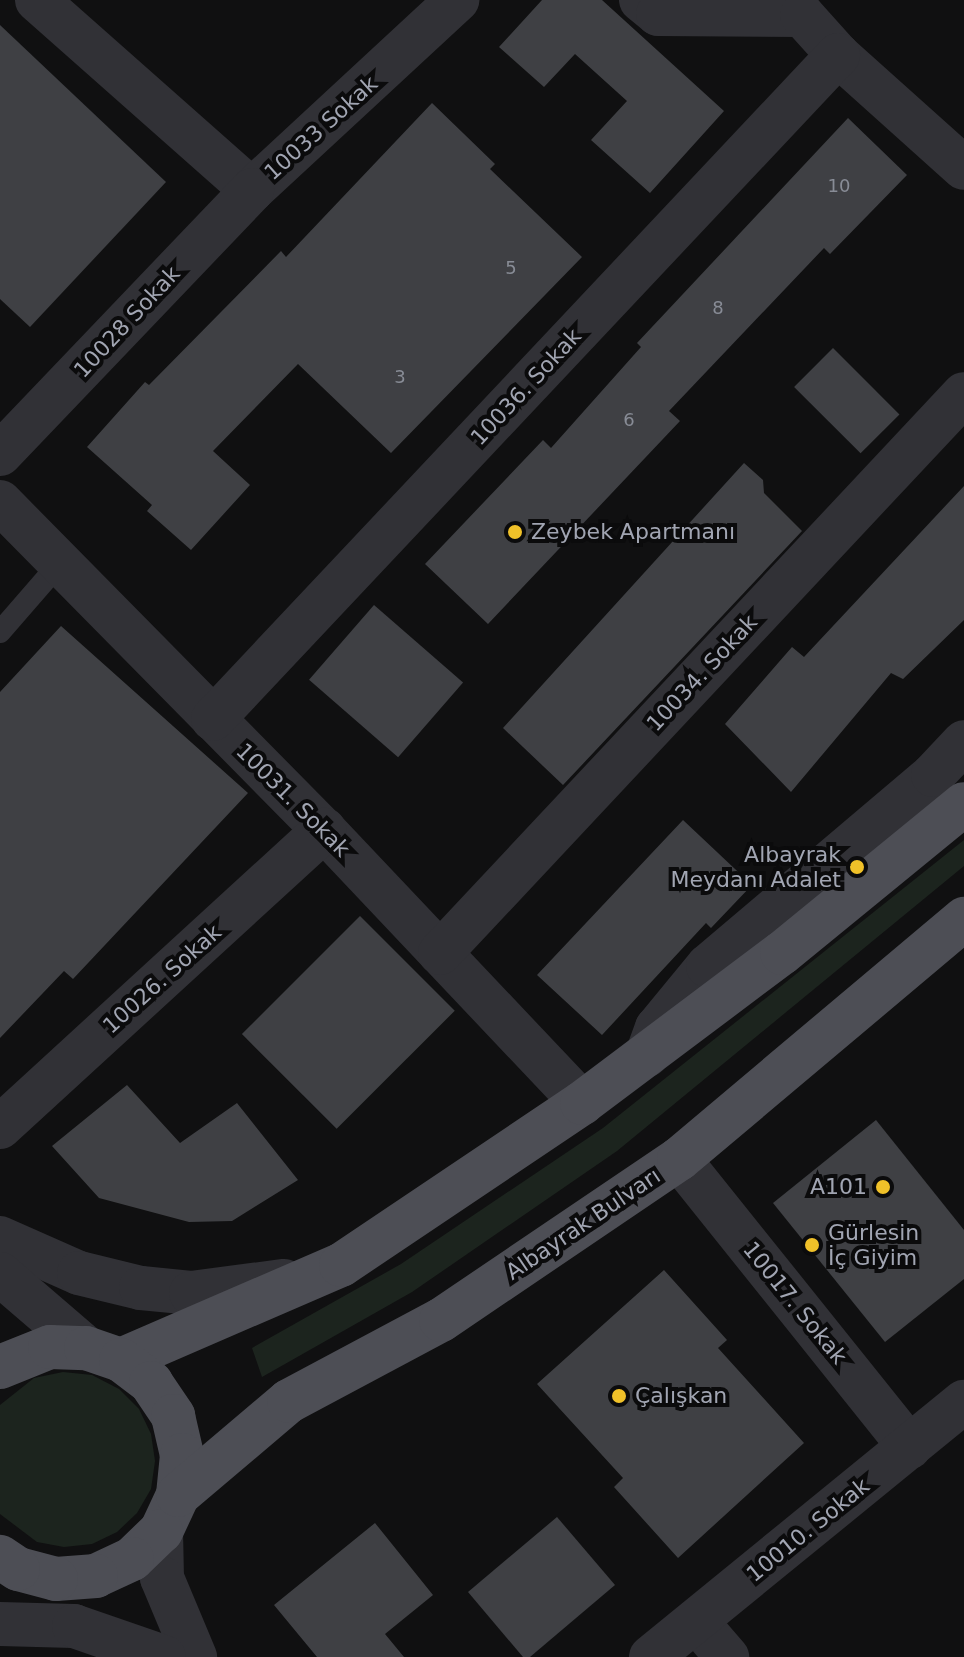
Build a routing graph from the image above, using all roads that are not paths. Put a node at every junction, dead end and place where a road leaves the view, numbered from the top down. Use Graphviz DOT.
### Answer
graph roads {
  1 [pos="37,0"];
  2 [pos="457,0"];
  3 [pos="641,0"];
  4 [pos="838,55"];
  5 [pos="964,168"];
  6 [pos="252,190"];
  7 [pos="964,394"];
  8 [pos="3,447"];
  9 [pos="0,502"];
  10 [pos="60,563"];
  11 [pos="0,632"];
  12 [pos="213,719"];
  13 [pos="964,742"];
  14 [pos="948,789"];
  15 [pos="324,830"];
  16 [pos="964,919"];
  17 [pos="440,953"];
  18 [pos="647,1055"];
  19 [pos="582,1103"];
  20 [pos="0,1127"];
  21 [pos="679,1159"];
  22 [pos="0,1238"];
  23 [pos="341,1265"];
  24 [pos="0,1274"];
  25 [pos="104,1354"];
  26 [pos="0,1367"];
  27 [pos="964,1402"];
  28 [pos="910,1447"];
  29 [pos="170,1513"];
  30 [pos="6,1566"];
  31 [pos="75,1577"];
  32 [pos="696,1621"];
  33 [pos="0,1624"];
  34 [pos="164,1657"];
  35 [pos="178,1657"];
  36 [pos="195,1657"];
  37 [pos="651,1657"];
  38 [pos="727,1657"];
  1 -- 6 [label="street, 10033 Sokak"];
  2 -- 6 [label="street, 10033 Sokak"];
  3 -- 4 [label="street"];
  4 -- 5 [label="street"];
  4 -- 12 [label="street, 10036. Sokak"];
  6 -- 8 [label="street, 10028 Sokak"];
  7 -- 17 [label="street, 10034. Sokak"];
  9 -- 10 [label="street, 10031. Sokak"];
  10 -- 11 [label="lane"];
  10 -- 12 [label="street, 10031. Sokak"];
  12 -- 15 [label="street, 10031. Sokak"];
  13 -- 14 [label="street"];
  14 -- 18 [label="main road"];
  14 -- 18 [label="street"];
  15 -- 17 [label="street, 10031. Sokak"];
  15 -- 20 [label="street, 10026. Sokak"];
  16 -- 21 [label="main road, Albayrak Bulvarı"];
  17 -- 19 [label="street, 10031. Sokak"];
  18 -- 19 [label="main road"];
  19 -- 23 [label="main road"];
  21 -- 28 [label="street, 10017. Sokak"];
  21 -- 29 [label="main road, Albayrak Bulvarı"];
  22 -- 23 [label="street"];
  23 -- 25 [label="main road"];
  24 -- 25 [label="street"];
  25 -- 26 [label="main road"];
  25 -- 29 [label="main road"];
  27 -- 28 [label="street, 10010. Sokak"];
  28 -- 32 [label="street, 10010. Sokak"];
  29 -- 31 [label="main road, Albayrak Bulvarı"];
  29 -- 36 [label="street"];
  30 -- 31 [label="main road, Albayrak Bulvarı"];
  31 -- 35 [label="street"];
  32 -- 37 [label="street, 10010. Sokak"];
  32 -- 38 [label="street"];
  33 -- 34 [label="street"];
}
